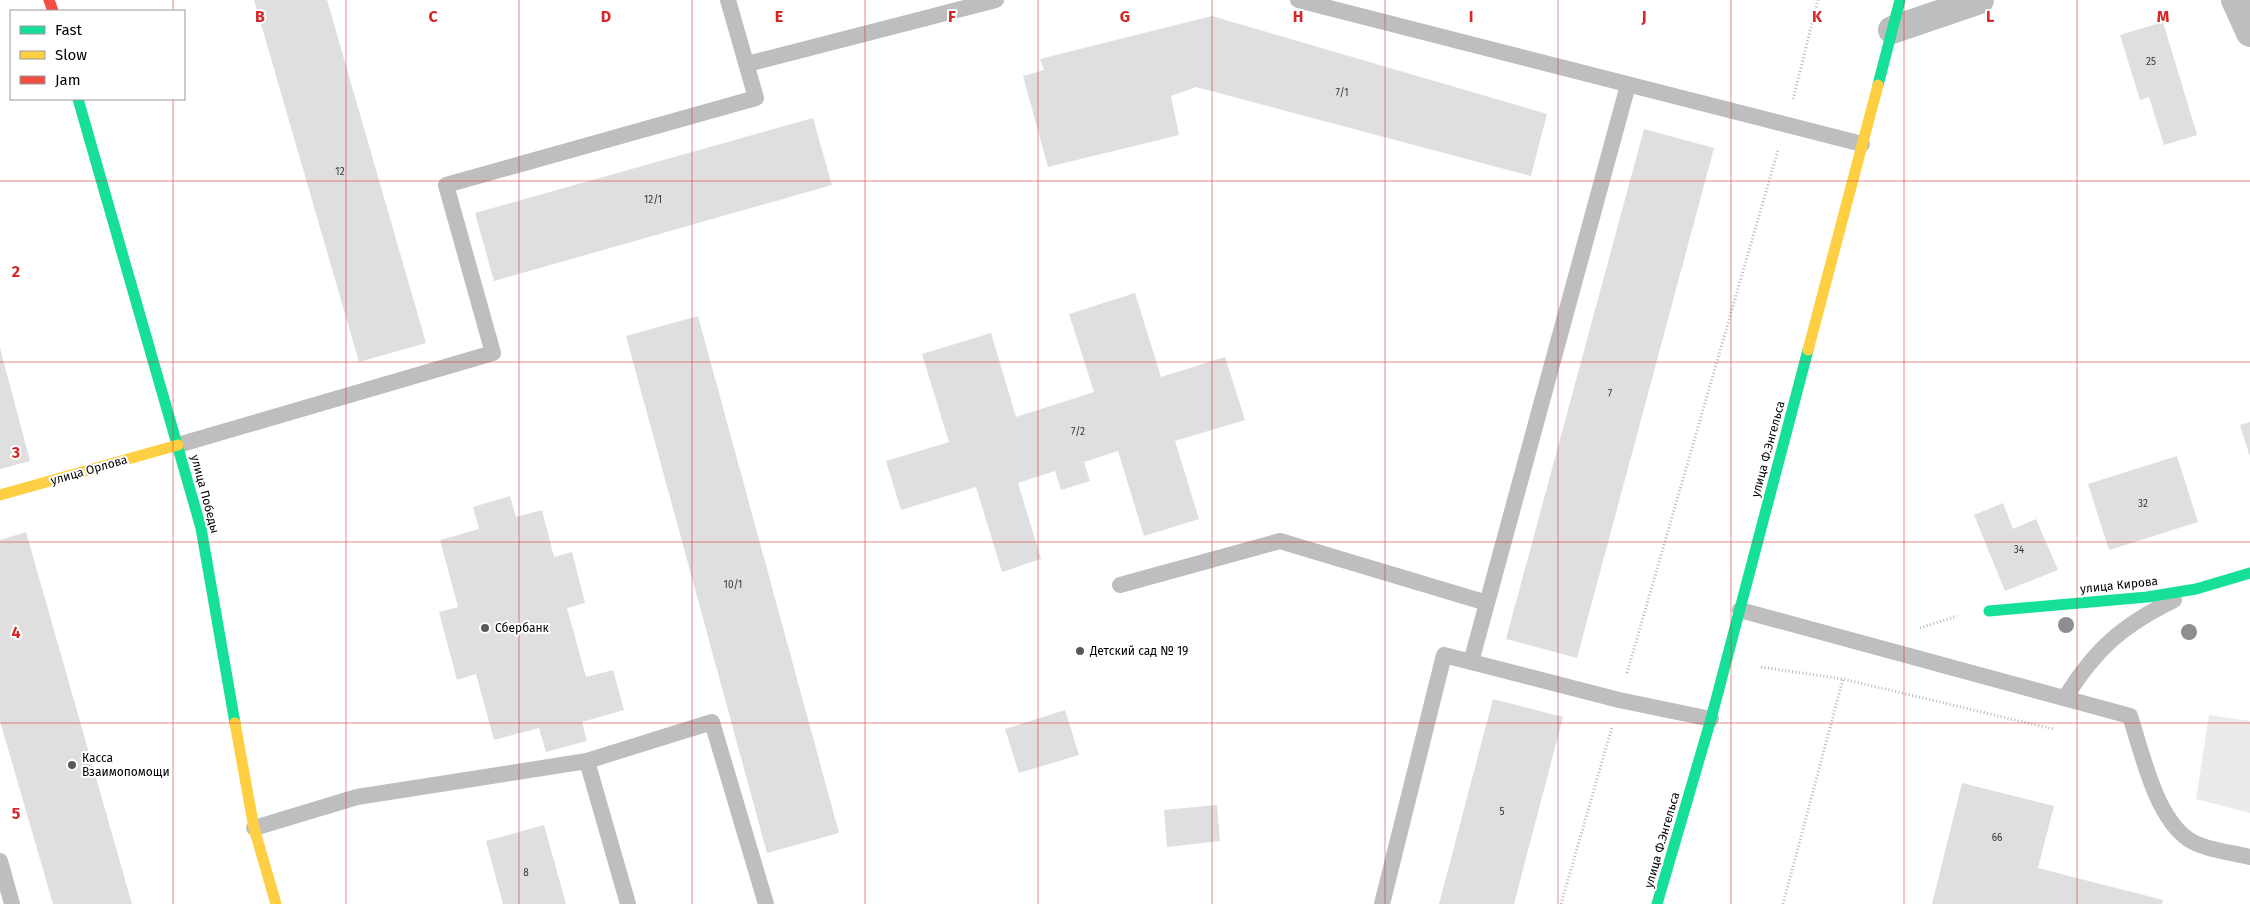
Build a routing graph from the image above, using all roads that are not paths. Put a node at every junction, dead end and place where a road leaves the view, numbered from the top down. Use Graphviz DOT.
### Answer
graph roads {
  1 [pos="728,0"];
  2 [pos="996,0"];
  3 [pos="1298,0"];
  4 [pos="1900,0"];
  5 [pos="1980,0"];
  6 [pos="2236,0"];
  7 [pos="1892,30"];
  8 [pos="2250,33"];
  9 [pos="747,64"];
  10 [pos="1628,85"];
  11 [pos="78,100"];
  12 [pos="1862,144"];
  13 [pos="178,445"];
  14 [pos="0,495"];
  15 [pos="2250,573"];
  16 [pos="1120,585"];
  17 [pos="2196,589"];
  18 [pos="1487,603"];
  19 [pos="1740,610"];
  20 [pos="1990,611"];
  21 [pos="1471,662"];
  22 [pos="2065,698"];
  23 [pos="1711,719"];
  24 [pos="587,761"];
  25 [pos="254,828"];
  26 [pos="2250,857"];
  27 [pos="0,861"];
  28 [pos="12,904"];
  29 [pos="276,904"];
  30 [pos="628,904"];
  31 [pos="766,904"];
  32 [pos="1382,904"];
  33 [pos="1657,904"];
  1 -- 9 [label="lane"];
  2 -- 9 [label="lane"];
  3 -- 10 [label="lane"];
  4 -- 7 [label="street, улица Ф.Энгельса"];
  5 -- 7 [label="street"];
  6 -- 8 [label="street"];
  7 -- 12 [label="street, улица Ф.Энгельса"];
  9 -- 13 [label="lane"];
  10 -- 12 [label="lane"];
  10 -- 18 [label="lane"];
  11 -- 13 [label="street, улица Победы"];
  12 -- 19 [label="street, улица Ф.Энгельса"];
  13 -- 14 [label="street, улица Орлова"];
  13 -- 25 [label="street, улица Победы"];
  15 -- 17 [label="street, улица Кирова"];
  16 -- 18 [label="lane"];
  17 -- 20 [label="street, улица Кирова"];
  17 -- 22 [label="lane"];
  18 -- 21 [label="lane"];
  19 -- 22 [label="lane"];
  19 -- 23 [label="street, улица Ф.Энгельса"];
  21 -- 23 [label="lane"];
  21 -- 32 [label="lane"];
  22 -- 26 [label="lane"];
  23 -- 33 [label="street, улица Ф.Энгельса"];
  24 -- 25 [label="lane"];
  24 -- 30 [label="lane"];
  24 -- 31 [label="lane"];
  25 -- 29 [label="street, улица Победы"];
  27 -- 28 [label="lane"];
}
